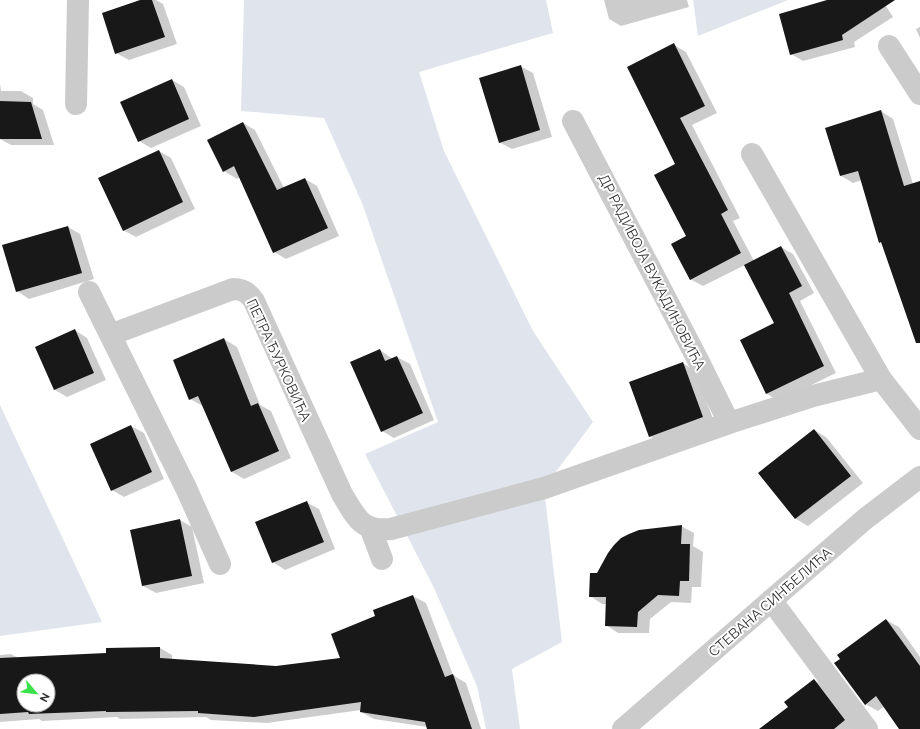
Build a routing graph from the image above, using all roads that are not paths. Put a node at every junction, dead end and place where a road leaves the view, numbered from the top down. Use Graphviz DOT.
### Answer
graph roads {
  1 [pos="78,0"];
  2 [pos="889,46"];
  3 [pos="920,94"];
  4 [pos="76,104"];
  5 [pos="573,121"];
  6 [pos="752,154"];
  7 [pos="89,292"];
  8 [pos="110,334"];
  9 [pos="881,379"];
  10 [pos="729,423"];
  11 [pos="920,429"];
  12 [pos="920,478"];
  13 [pos="370,527"];
  14 [pos="382,559"];
  15 [pos="220,564"];
  16 [pos="771,600"];
  17 [pos="623,729"];
  18 [pos="868,729"];
  1 -- 4 [label="street"];
  2 -- 3 [label="street"];
  5 -- 10 [label="street, ДР РАДИВОЈА ВУКАДИНОВИЋА"];
  6 -- 9 [label="street"];
  7 -- 8 [label="street"];
  8 -- 13 [label="street, ПЕТРА ЂУРКОВИЋА"];
  8 -- 15 [label="street"];
  9 -- 10 [label="street"];
  9 -- 11 [label="street"];
  10 -- 13 [label="street"];
  12 -- 16 [label="street, СТЕВАНА СИНЂЕЛИЋА"];
  13 -- 14 [label="street"];
  16 -- 17 [label="street, СТЕВАНА СИНЂЕЛИЋА"];
  16 -- 18 [label="street"];
}
